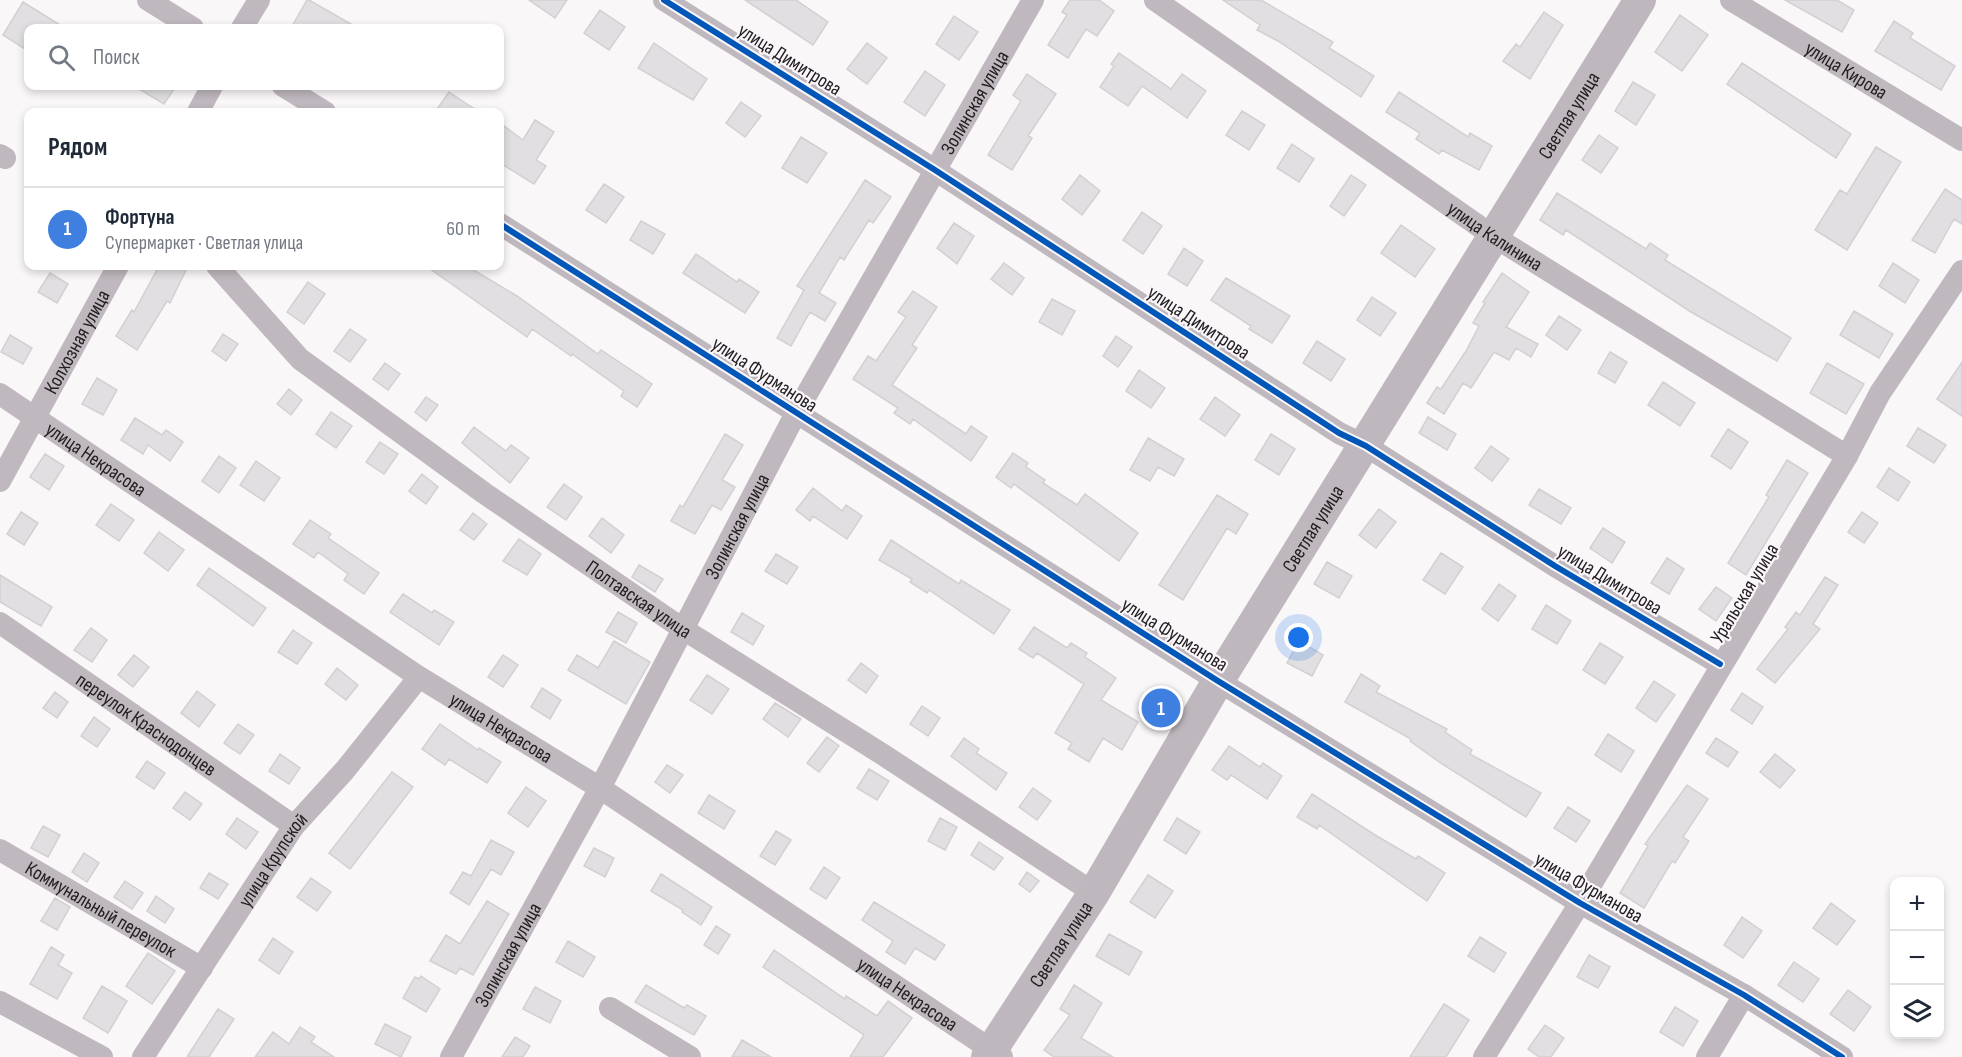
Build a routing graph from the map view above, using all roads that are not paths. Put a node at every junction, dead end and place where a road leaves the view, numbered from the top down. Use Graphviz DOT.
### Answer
graph roads {
  1 [pos="148,0"];
  2 [pos="259,0"];
  3 [pos="664,0"];
  4 [pos="1033,0"];
  5 [pos="1155,0"];
  6 [pos="1640,0"];
  7 [pos="1731,0"];
  8 [pos="187,24"];
  9 [pos="244,24"];
  10 [pos="210,90"];
  11 [pos="289,90"];
  12 [pos="200,108"];
  13 [pos="319,108"];
  14 [pos="1962,140"];
  15 [pos="935,170"];
  16 [pos="504,227"];
  17 [pos="1493,236"];
  18 [pos="116,270"];
  19 [pos="221,270"];
  20 [pos="1962,271"];
  21 [pos="0,394"];
  22 [pos="796,413"];
  23 [pos="36,416"];
  24 [pos="1366,446"];
  25 [pos="1847,456"];
  26 [pos="0,481"];
  27 [pos="0,623"];
  28 [pos="683,629"];
  29 [pos="1720,664"];
  30 [pos="419,677"];
  31 [pos="1218,681"];
  32 [pos="600,788"];
  33 [pos="294,826"];
  34 [pos="0,850"];
  35 [pos="1094,893"];
  36 [pos="1580,903"];
  37 [pos="202,969"];
  38 [pos="1744,994"];
  39 [pos="0,1002"];
  40 [pos="610,1008"];
  41 [pos="993,1055"];
  42 [pos="102,1057"];
  43 [pos="143,1057"];
  44 [pos="451,1057"];
  45 [pos="690,1057"];
  46 [pos="1484,1057"];
  47 [pos="1707,1057"];
  48 [pos="1842,1057"];
  1 -- 8 [label="street"];
  2 -- 9 [label="street"];
  3 -- 15 [label="street, улица Димитрова"];
  4 -- 15 [label="street, Золинская улица"];
  5 -- 17 [label="street, улица Калинина"];
  6 -- 17 [label="main road, Светлая улица"];
  7 -- 14 [label="street, улица Кирова"];
  10 -- 12 [label="street"];
  11 -- 13 [label="street"];
  15 -- 22 [label="street, Золинская улица"];
  15 -- 24 [label="street, улица Димитрова"];
  16 -- 22 [label="street, улица Фурманова"];
  17 -- 24 [label="main road, Светлая улица"];
  17 -- 25 [label="street, улица Калинина"];
  18 -- 23 [label="street, Колхозная улица"];
  19 -- 28 [label="street, Полтавская улица"];
  20 -- 25 [label="street, Уральская улица"];
  21 -- 23 [label="street, улица Некрасова"];
  22 -- 28 [label="street, Золинская улица"];
  22 -- 31 [label="street, улица Фурманова"];
  23 -- 26 [label="street, Колхозная улица"];
  23 -- 30 [label="street, улица Некрасова"];
  24 -- 29 [label="street, улица Димитрова"];
  24 -- 31 [label="main road, Светлая улица"];
  25 -- 29 [label="street, Уральская улица"];
  27 -- 33 [label="street, переулок Краснодонцев"];
  28 -- 32 [label="street, Золинская улица"];
  28 -- 35 [label="street, Полтавская улица"];
  29 -- 36 [label="street, Уральская улица"];
  30 -- 32 [label="street, улица Некрасова"];
  30 -- 33 [label="street, улица Крупской"];
  31 -- 35 [label="main road, Светлая улица"];
  31 -- 36 [label="street, улица Фурманова"];
  32 -- 41 [label="street, улица Некрасова"];
  32 -- 44 [label="street, Золинская улица"];
  33 -- 37 [label="street, улица Крупской"];
  34 -- 37 [label="street, Коммунальный переулок"];
  35 -- 41 [label="main road, Светлая улица"];
  36 -- 38 [label="street, улица Фурманова"];
  36 -- 46 [label="street, Уральская улица"];
  37 -- 43 [label="street, улица Крупской"];
  38 -- 47 [label="street"];
  38 -- 48 [label="street, улица Фурманова"];
  39 -- 42 [label="street"];
  40 -- 45 [label="street"];
}
